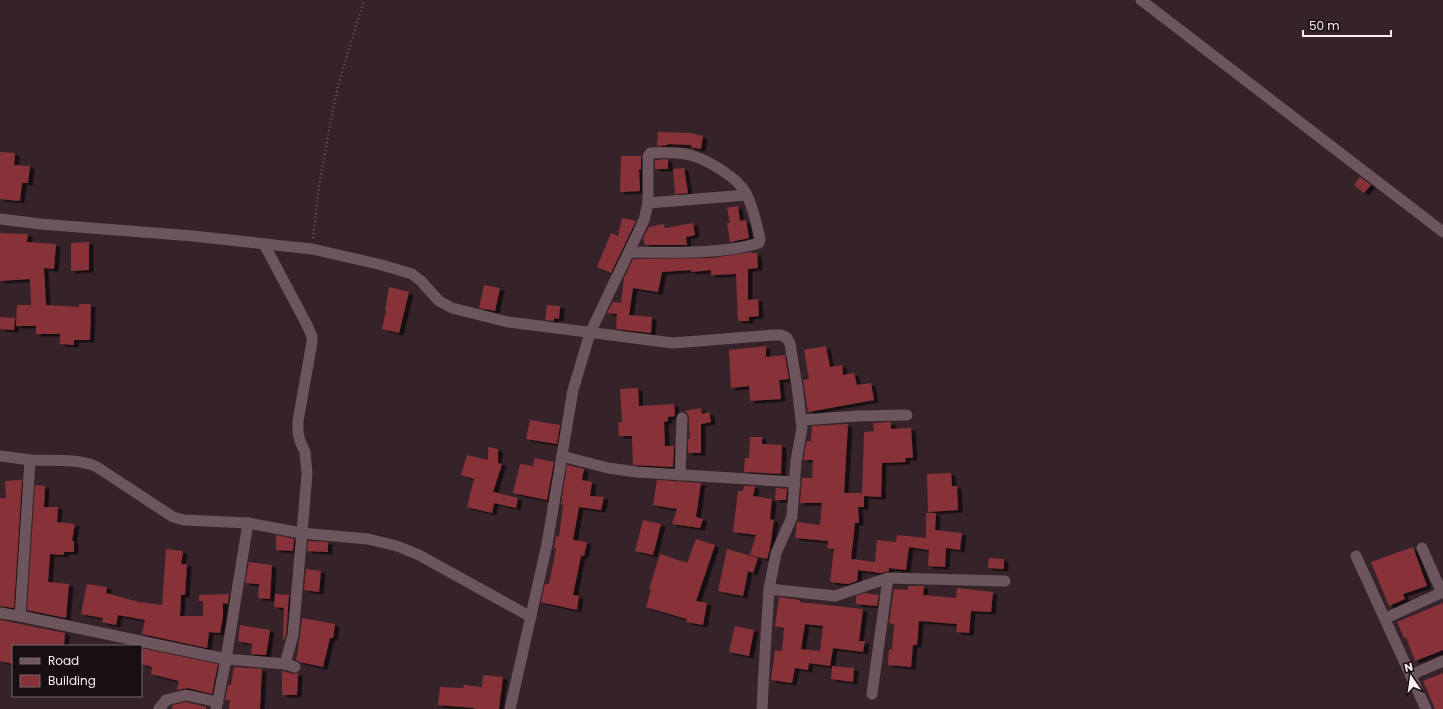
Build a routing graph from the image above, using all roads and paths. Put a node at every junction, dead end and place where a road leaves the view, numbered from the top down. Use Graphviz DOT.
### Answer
graph roads {
  1 [pos="364,0"];
  2 [pos="1141,0"];
  3 [pos="746,194"];
  4 [pos="648,203"];
  5 [pos="0,219"];
  6 [pos="1443,232"];
  7 [pos="264,244"];
  8 [pos="312,249"];
  9 [pos="630,252"];
  10 [pos="590,333"];
  11 [pos="907,415"];
  12 [pos="682,418"];
  13 [pos="802,420"];
  14 [pos="0,456"];
  15 [pos="562,456"];
  16 [pos="30,460"];
  17 [pos="680,475"];
  18 [pos="795,482"];
  19 [pos="248,523"];
  20 [pos="301,533"];
  21 [pos="1422,548"];
  22 [pos="1356,556"];
  23 [pos="888,578"];
  24 [pos="1005,581"];
  25 [pos="769,589"];
  26 [pos="1443,593"];
  27 [pos="0,613"];
  28 [pos="20,616"];
  29 [pos="531,617"];
  30 [pos="1386,618"];
  31 [pos="226,659"];
  32 [pos="1443,661"];
  33 [pos="1410,675"];
  34 [pos="872,694"];
  35 [pos="217,706"];
  36 [pos="159,709"];
  37 [pos="510,709"];
  38 [pos="762,709"];
  39 [pos="1426,709"];
  1 -- 8 [label="path"];
  2 -- 6 [label="street"];
  3 -- 4 [label="street"];
  3 -- 4 [label="street"];
  3 -- 9 [label="street"];
  4 -- 9 [label="street"];
  5 -- 7 [label="street"];
  7 -- 8 [label="street"];
  7 -- 20 [label="street"];
  8 -- 10 [label="street"];
  9 -- 10 [label="street"];
  10 -- 13 [label="street"];
  10 -- 15 [label="street"];
  11 -- 13 [label="street"];
  12 -- 17 [label="street"];
  13 -- 18 [label="street"];
  14 -- 16 [label="street"];
  15 -- 17 [label="street"];
  15 -- 29 [label="street"];
  16 -- 19 [label="street"];
  16 -- 28 [label="street"];
  17 -- 18 [label="street"];
  18 -- 25 [label="street"];
  19 -- 20 [label="street"];
  19 -- 31 [label="street"];
  20 -- 29 [label="street"];
  20 -- 31 [label="street"];
  21 -- 26 [label="street"];
  22 -- 30 [label="street"];
  23 -- 24 [label="street"];
  23 -- 25 [label="street"];
  23 -- 34 [label="street"];
  25 -- 38 [label="street"];
  26 -- 30 [label="street"];
  27 -- 28 [label="street"];
  28 -- 31 [label="street"];
  29 -- 37 [label="street"];
  30 -- 33 [label="street"];
  31 -- 35 [label="street"];
  32 -- 33 [label="street"];
  33 -- 39 [label="street"];
  35 -- 36 [label="street"];
}
